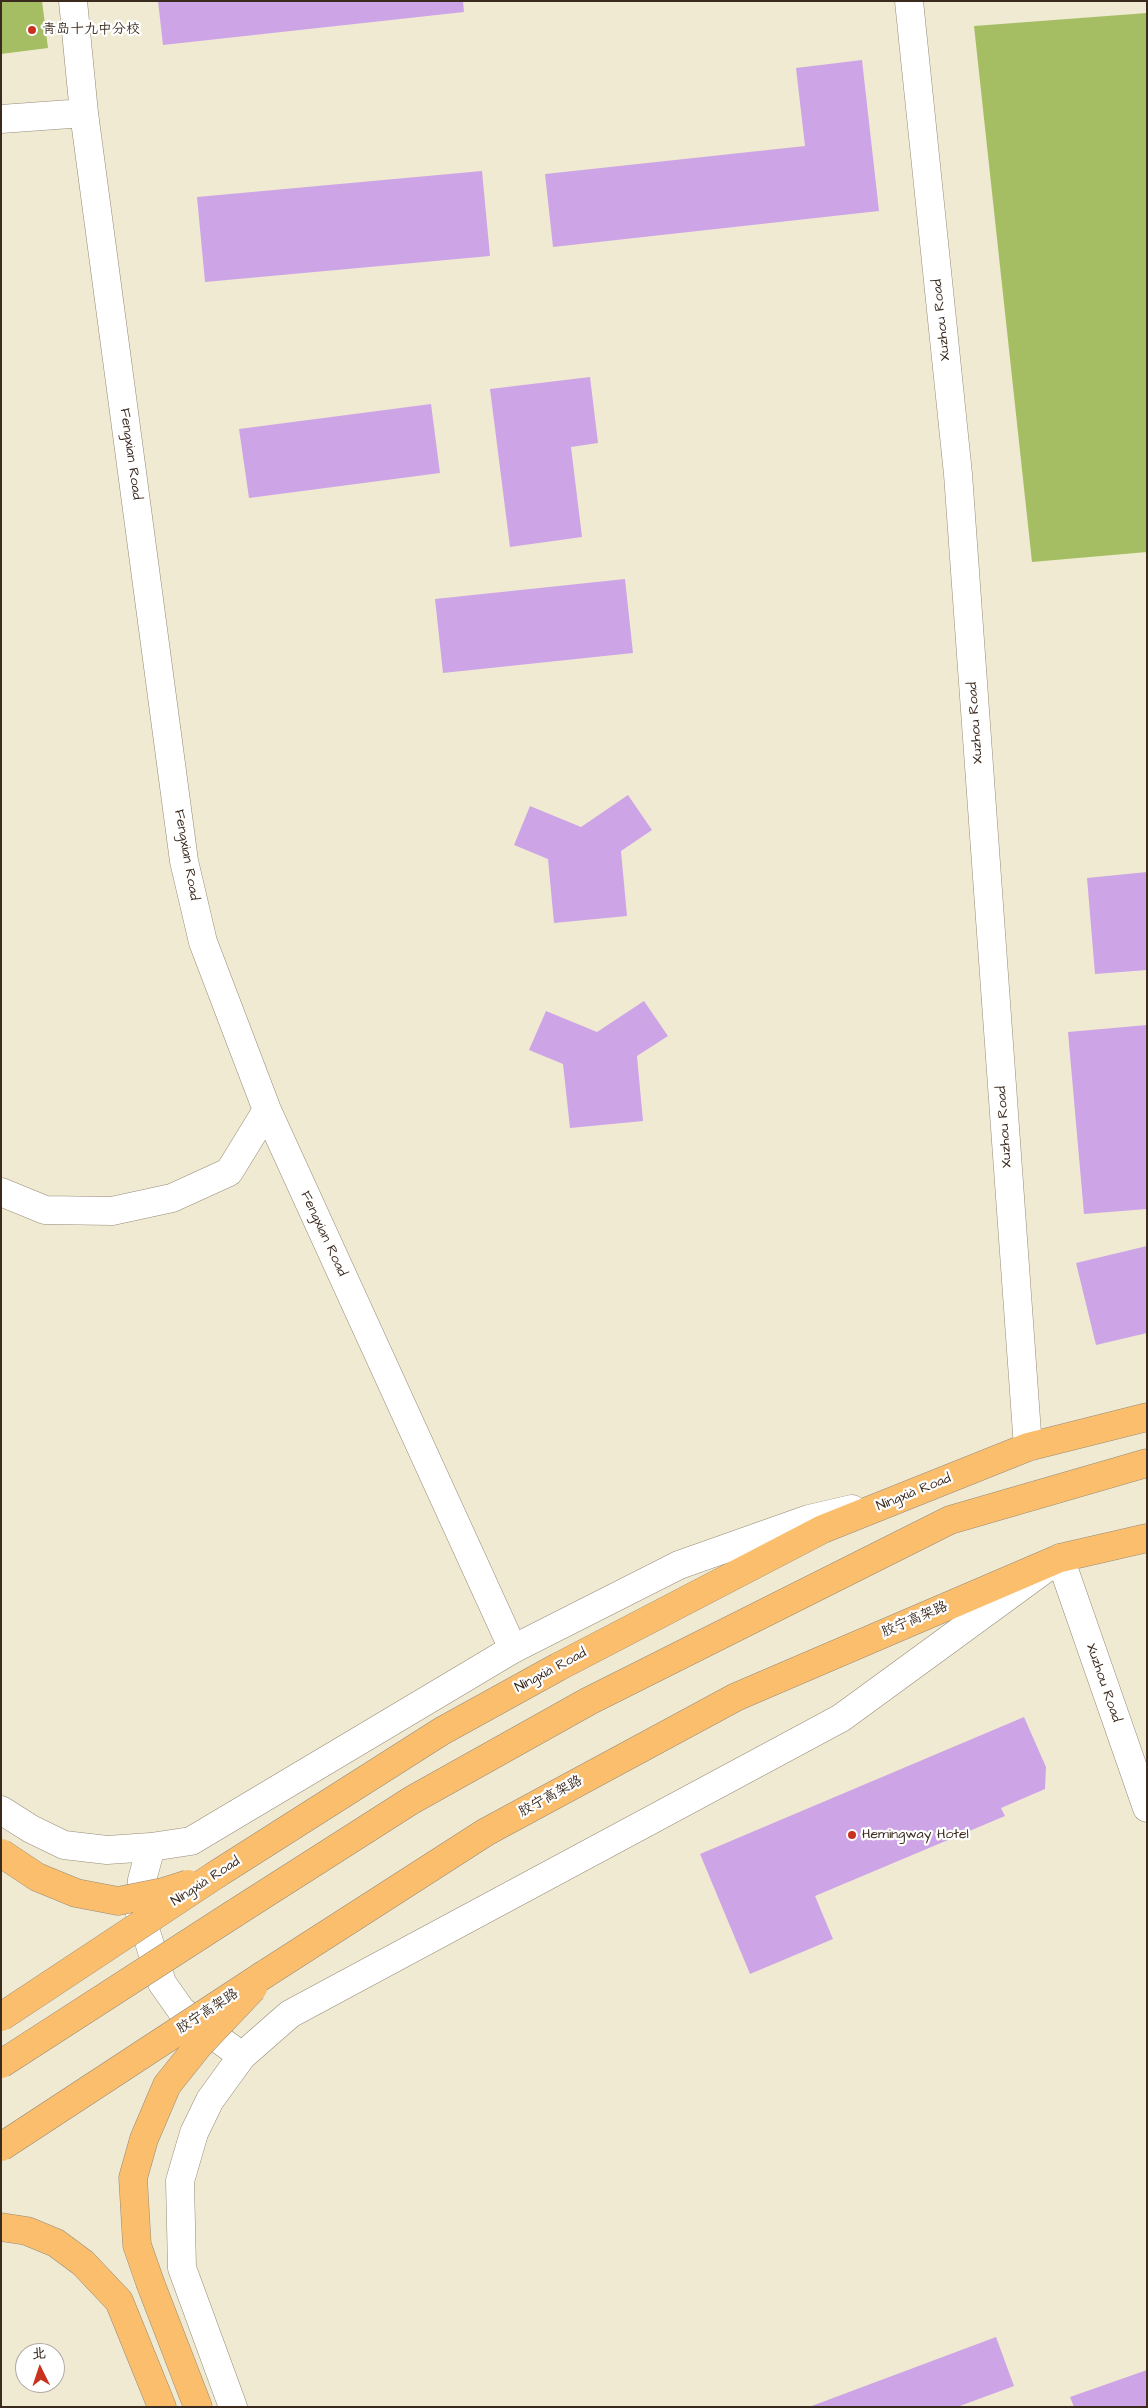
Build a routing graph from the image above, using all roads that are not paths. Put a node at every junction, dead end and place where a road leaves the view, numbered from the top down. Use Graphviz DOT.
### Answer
graph roads {
  1 [pos="74,1"];
  2 [pos="909,1"];
  3 [pos="84,112"];
  4 [pos="1,119"];
  5 [pos="267,1110"];
  6 [pos="1,1192"];
  7 [pos="1147,1417"];
  8 [pos="1028,1447"];
  9 [pos="1147,1463"];
  10 [pos="897,1499"];
  11 [pos="1147,1538"];
  12 [pos="1060,1558"];
  13 [pos="513,1649"];
  14 [pos="1147,1808"];
  15 [pos="1,1810"];
  16 [pos="151,1847"];
  17 [pos="1,1852"];
  18 [pos="217,1874"];
  19 [pos="265,1974"];
  20 [pos="1,2017"];
  21 [pos="242,2056"];
  22 [pos="1,2064"];
  23 [pos="1,2147"];
  24 [pos="1,2226"];
  25 [pos="162,2407"];
  26 [pos="198,2407"];
  27 [pos="233,2407"];
  1 -- 3 [label="street, Fengxian Road"];
  2 -- 8 [label="street, Xuzhou Road"];
  3 -- 4 [label="street"];
  3 -- 5 [label="street, Fengxian Road"];
  5 -- 6 [label="street"];
  5 -- 13 [label="street, Fengxian Road"];
  7 -- 8 [label="main road, Níngxià Road"];
  8 -- 10 [label="main road, Níngxià Road"];
  9 -- 22 [label="main road, bridge"];
  10 -- 13 [label="street"];
  10 -- 18 [label="main road, Níngxià Road"];
  11 -- 12 [label="main road, 胶宁高架路"];
  12 -- 14 [label="street, Xuzhou Road"];
  12 -- 19 [label="main road, 胶宁高架路"];
  12 -- 21 [label="street"];
  13 -- 16 [label="street"];
  15 -- 16 [label="street"];
  16 -- 21 [label="street"];
  17 -- 18 [label="main road, bridge"];
  18 -- 20 [label="main road, Níngxià Road, bridge"];
  19 -- 23 [label="main road, 胶宁高架路, bridge"];
  19 -- 26 [label="main road, bridge"];
  21 -- 27 [label="street"];
  24 -- 25 [label="main road"];
}
